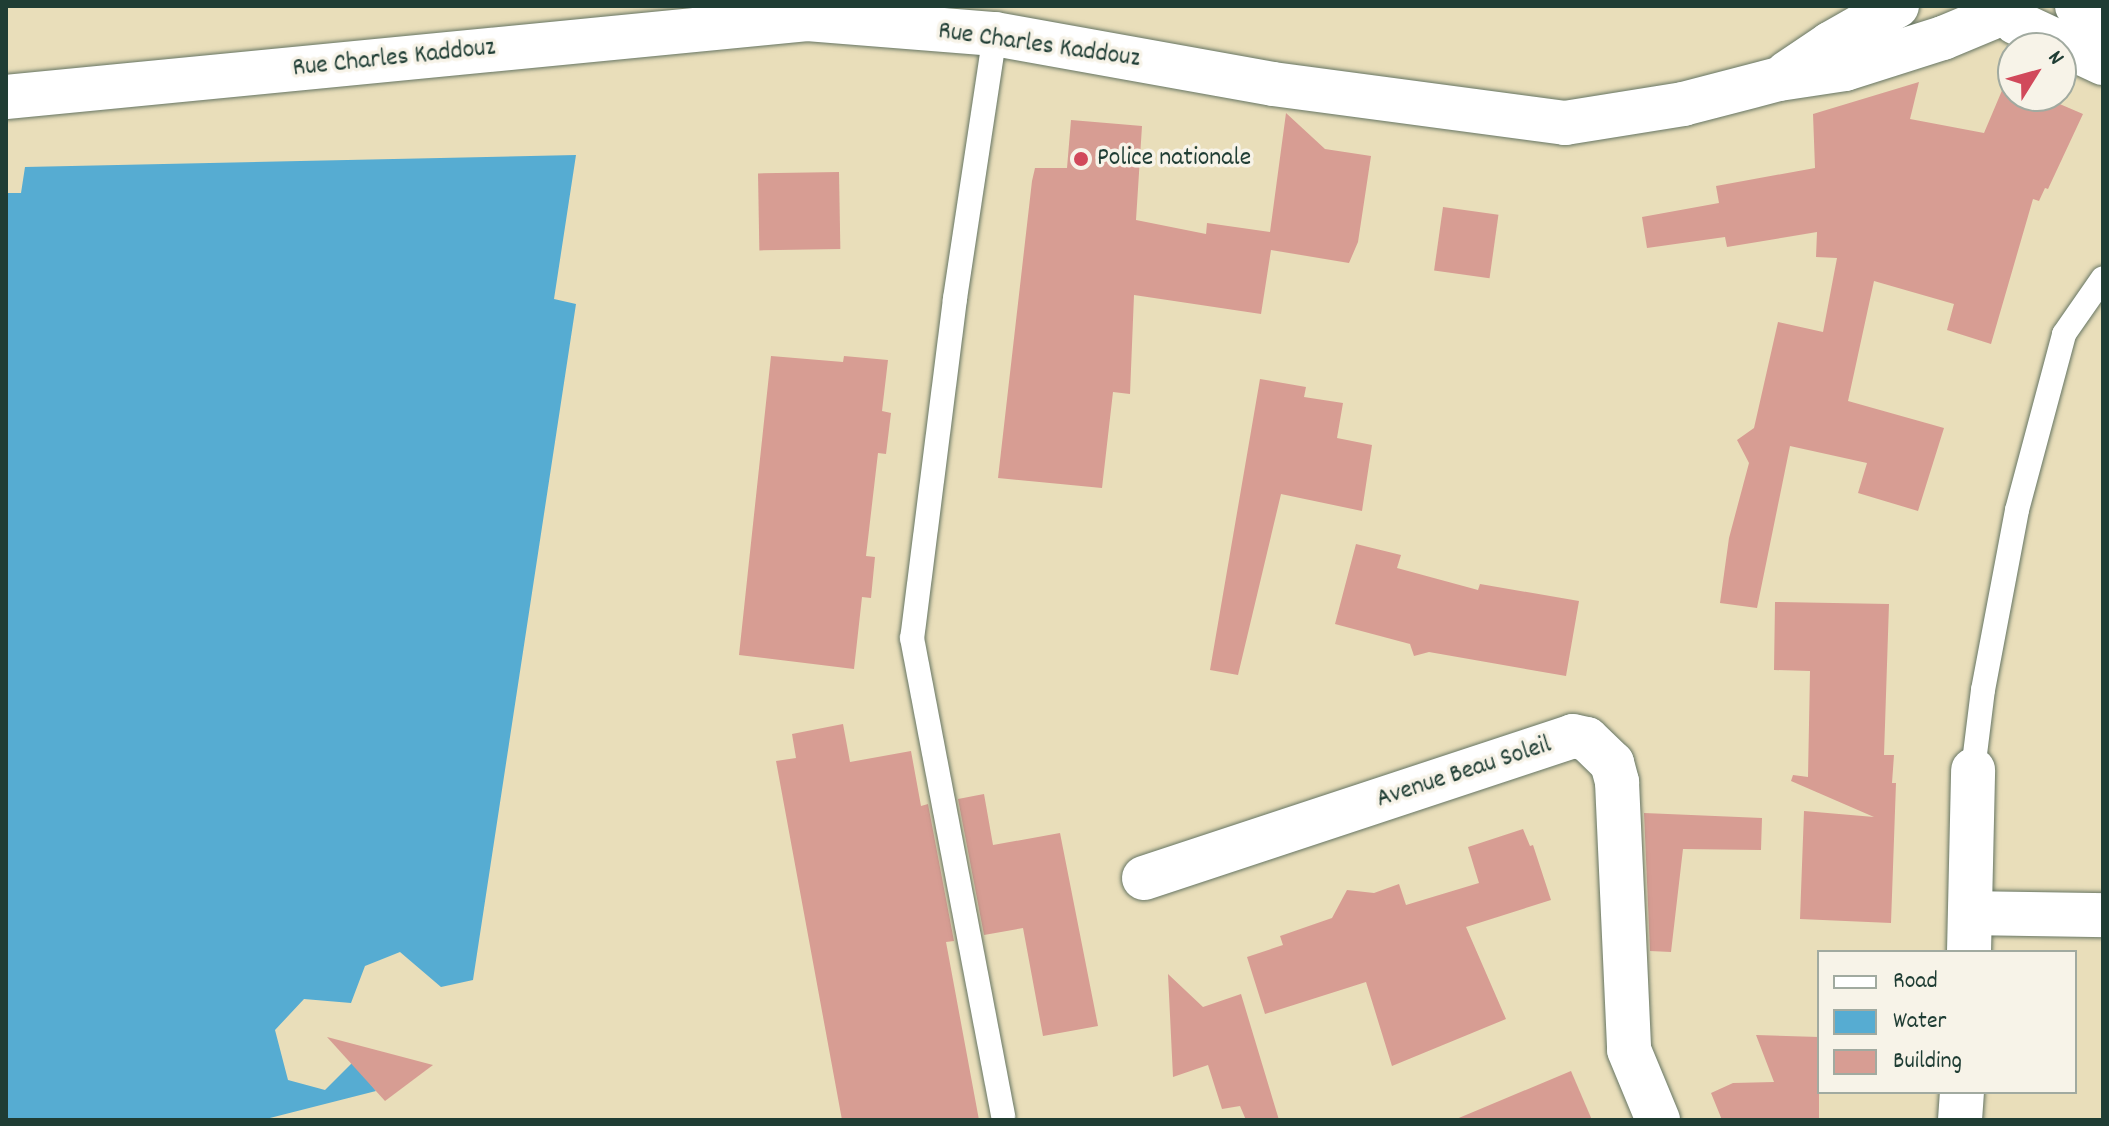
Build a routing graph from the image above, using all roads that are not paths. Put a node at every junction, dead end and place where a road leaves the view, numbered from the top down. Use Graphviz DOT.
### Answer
graph roads {
  1 [pos="1897,6"];
  2 [pos="2077,6"];
  3 [pos="2007,13"];
  4 [pos="2103,29"];
  5 [pos="995,34"];
  6 [pos="2103,63"];
  7 [pos="1779,79"];
  8 [pos="6,97"];
  9 [pos="2103,278"];
  10 [pos="1973,770"];
  11 [pos="1144,878"];
  12 [pos="2103,915"];
  13 [pos="1970,933"];
  14 [pos="1962,1094"];
  15 [pos="1003,1116"];
  16 [pos="1658,1120"];
  17 [pos="1960,1120"];
  1 -- 7 [label="street, Rue Charles Kaddouz"];
  2 -- 4 [label="street"];
  3 -- 6 [label="street, Rue Charles Kaddouz"];
  3 -- 7 [label="street, Rue Charles Kaddouz"];
  5 -- 7 [label="street, Rue Charles Kaddouz"];
  5 -- 8 [label="street, Rue Charles Kaddouz"];
  5 -- 15 [label="lane"];
  9 -- 10 [label="lane"];
  10 -- 13 [label="street"];
  11 -- 16 [label="street, Avenue Beau Soleil"];
  12 -- 13 [label="street"];
  14 -- 17 [label="street"];
}
